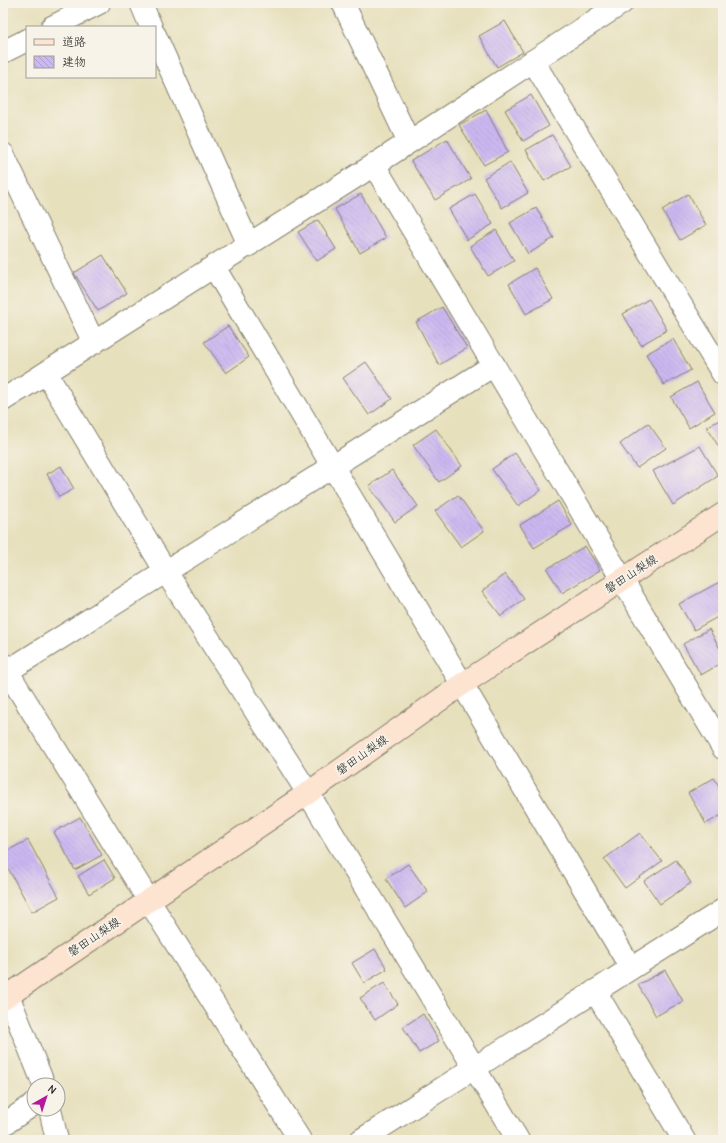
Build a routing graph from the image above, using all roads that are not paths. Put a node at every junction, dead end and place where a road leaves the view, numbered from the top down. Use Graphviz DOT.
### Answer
graph roads {
  1 [pos="99,3"];
  2 [pos="140,3"];
  3 [pos="343,3"];
  4 [pos="622,3"];
  5 [pos="54,26"];
  6 [pos="151,26"];
  7 [pos="156,37"];
  8 [pos="26,40"];
  9 [pos="3,52"];
  10 [pos="532,62"];
  11 [pos="409,142"];
  12 [pos="3,154"];
  13 [pos="374,165"];
  14 [pos="249,245"];
  15 [pos="214,267"];
  16 [pos="94,343"];
  17 [pos="494,365"];
  18 [pos="46,373"];
  19 [pos="723,374"];
  20 [pos="3,400"];
  21 [pos="332,467"];
  22 [pos="723,514"];
  23 [pos="166,572"];
  24 [pos="622,579"];
  25 [pos="5,670"];
  26 [pos="461,685"];
  27 [pos="723,748"];
  28 [pos="308,793"];
  29 [pos="149,901"];
  30 [pos="723,910"];
  31 [pos="631,968"];
  32 [pos="595,991"];
  33 [pos="5,994"];
  34 [pos="474,1068"];
  35 [pos="41,1077"];
  36 [pos="26,1109"];
  37 [pos="52,1117"];
  38 [pos="3,1125"];
  39 [pos="57,1140"];
  40 [pos="300,1140"];
  41 [pos="361,1140"];
  42 [pos="518,1140"];
  43 [pos="684,1140"];
  1 -- 5 [label="street"];
  2 -- 6 [label="street"];
  3 -- 11 [label="street"];
  4 -- 10 [label="street"];
  7 -- 14 [label="street"];
  8 -- 9 [label="street"];
  10 -- 11 [label="street"];
  10 -- 19 [label="street"];
  11 -- 13 [label="street"];
  12 -- 16 [label="street"];
  13 -- 14 [label="street"];
  13 -- 17 [label="street"];
  14 -- 15 [label="street"];
  15 -- 16 [label="street"];
  15 -- 21 [label="street"];
  16 -- 18 [label="street"];
  17 -- 21 [label="street"];
  17 -- 24 [label="street"];
  18 -- 20 [label="street"];
  18 -- 23 [label="street"];
  21 -- 23 [label="street"];
  21 -- 26 [label="street"];
  22 -- 24 [label="main road, 磐田山梨線"];
  23 -- 25 [label="street"];
  23 -- 28 [label="street"];
  24 -- 26 [label="main road, 磐田山梨線"];
  24 -- 27 [label="street"];
  25 -- 29 [label="street"];
  26 -- 28 [label="main road, 磐田山梨線"];
  26 -- 31 [label="street"];
  28 -- 29 [label="main road, 磐田山梨線"];
  28 -- 34 [label="street"];
  29 -- 33 [label="main road, 磐田山梨線"];
  29 -- 40 [label="street"];
  30 -- 31 [label="street"];
  31 -- 32 [label="street"];
  32 -- 34 [label="street"];
  32 -- 43 [label="street"];
  33 -- 35 [label="street"];
  34 -- 41 [label="street"];
  34 -- 42 [label="street"];
  36 -- 38 [label="street"];
  37 -- 39 [label="street"];
}
